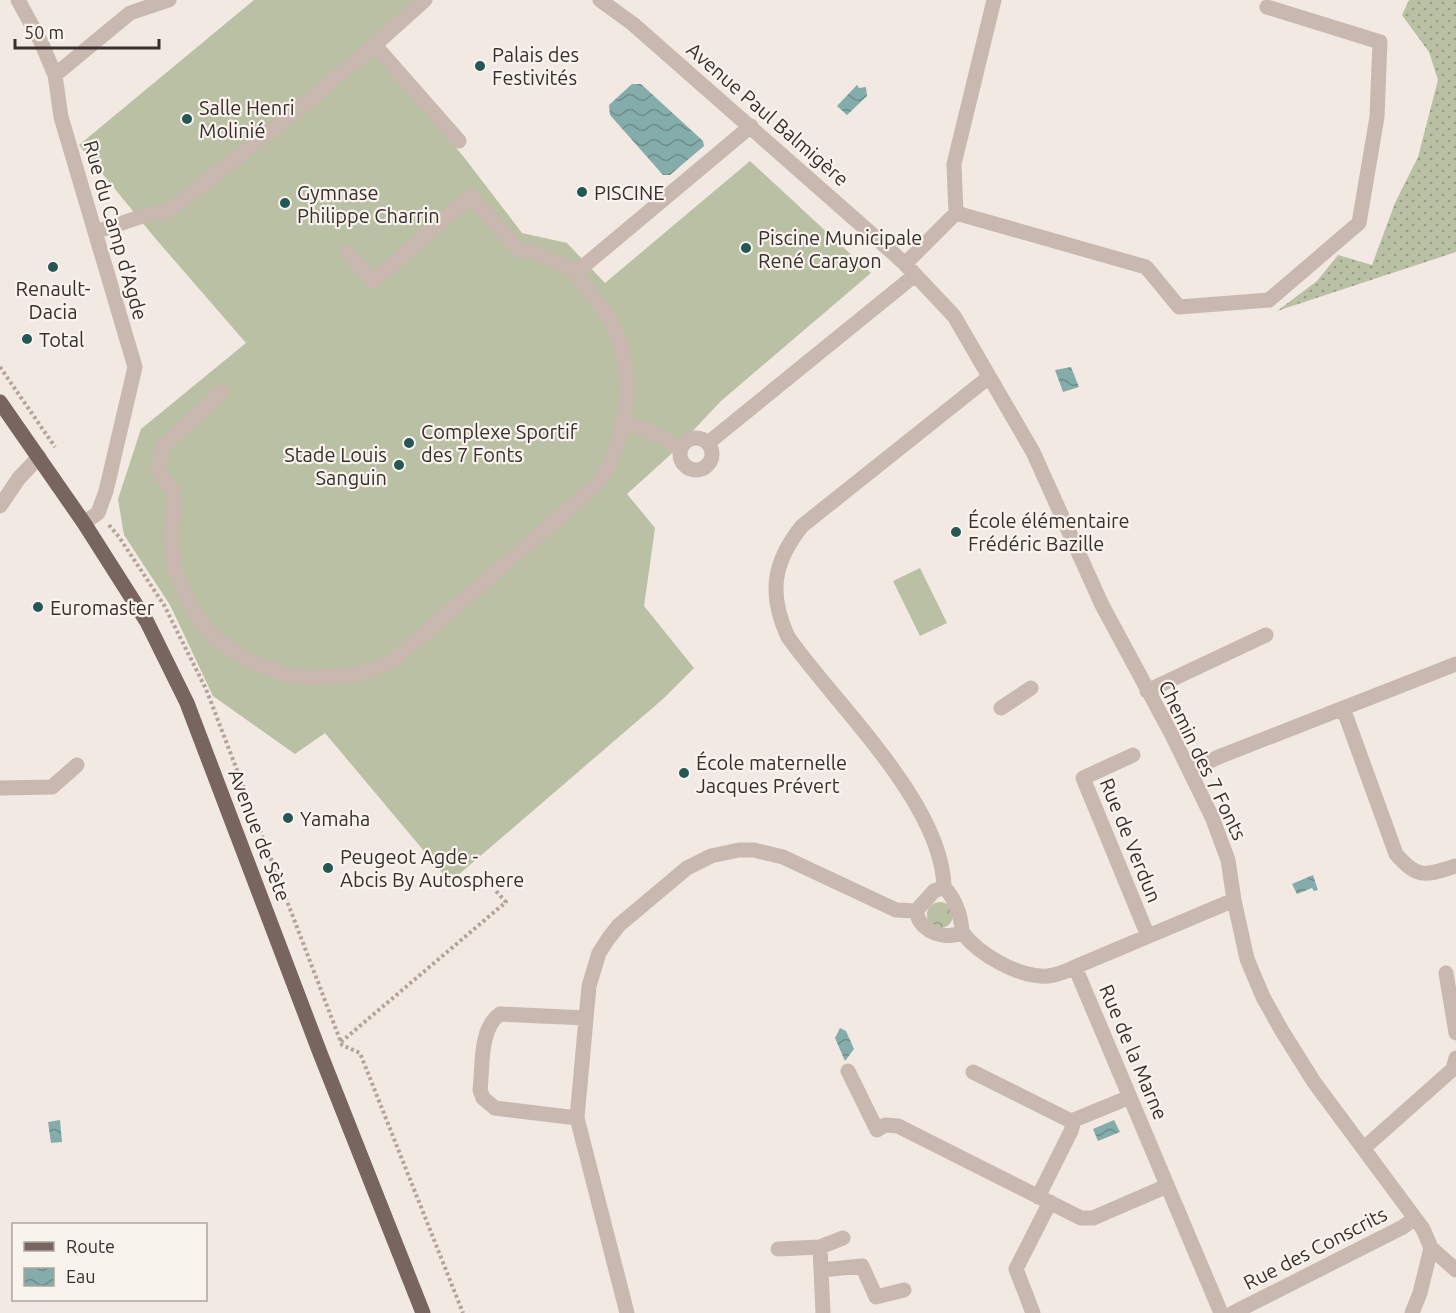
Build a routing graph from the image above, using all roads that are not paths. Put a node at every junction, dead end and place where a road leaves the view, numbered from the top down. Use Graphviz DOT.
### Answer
graph roads {
  1 [pos="18,0"];
  2 [pos="169,0"];
  3 [pos="425,0"];
  4 [pos="600,0"];
  5 [pos="994,0"];
  6 [pos="1267,7"];
  7 [pos="377,43"];
  8 [pos="56,75"];
  9 [pos="751,126"];
  10 [pos="459,141"];
  11 [pos="956,213"];
  12 [pos="95,232"];
  13 [pos="348,254"];
  14 [pos="910,269"];
  15 [pos="579,270"];
  16 [pos="989,377"];
  17 [pos="222,392"];
  18 [pos="0,402"];
  19 [pos="624,421"];
  20 [pos="708,443"];
  21 [pos="680,449"];
  22 [pos="39,457"];
  23 [pos="0,506"];
  24 [pos="84,523"];
  25 [pos="1266,635"];
  26 [pos="1456,664"];
  27 [pos="1031,688"];
  28 [pos="1147,691"];
  29 [pos="1002,708"];
  30 [pos="1343,708"];
  31 [pos="1133,755"];
  32 [pos="77,765"];
  33 [pos="1190,771"];
  34 [pos="0,788"];
  35 [pos="1456,866"];
  36 [pos="944,888"];
  37 [pos="1234,900"];
  38 [pos="916,911"];
  39 [pos="962,932"];
  40 [pos="1148,936"];
  41 [pos="1075,967"];
  42 [pos="1446,973"];
  43 [pos="586,1018"];
  44 [pos="1456,1033"];
  45 [pos="1456,1058"];
  46 [pos="848,1071"];
  47 [pos="973,1072"];
  48 [pos="1130,1097"];
  49 [pos="577,1118"];
  50 [pos="1074,1120"];
  51 [pos="1364,1148"];
  52 [pos="1167,1186"];
  53 [pos="1044,1199"];
  54 [pos="1415,1218"];
  55 [pos="843,1238"];
  56 [pos="820,1247"];
  57 [pos="1431,1248"];
  58 [pos="778,1249"];
  59 [pos="821,1270"];
  60 [pos="1456,1270"];
  61 [pos="904,1290"];
  62 [pos="423,1313"];
  63 [pos="627,1313"];
  64 [pos="823,1313"];
  65 [pos="1033,1313"];
  66 [pos="1221,1313"];
  67 [pos="1233,1313"];
  68 [pos="1412,1313"];
  1 -- 8 [label="street, Rue du Camp d'Agde"];
  2 -- 8 [label="street"];
  3 -- 7 [label="street"];
  4 -- 9 [label="street, Avenue Paul Balmigère"];
  5 -- 11 [label="street"];
  6 -- 11 [label="street"];
  7 -- 10 [label="street"];
  7 -- 12 [label="street"];
  8 -- 12 [label="street, Rue du Camp d'Agde"];
  9 -- 14 [label="street, Avenue Paul Balmigère"];
  9 -- 15 [label="street"];
  11 -- 14 [label="street"];
  12 -- 24 [label="street, Rue du Camp d'Agde"];
  13 -- 15 [label="street"];
  14 -- 16 [label="street, Chemin des 7 Fonts"];
  14 -- 20 [label="street"];
  15 -- 19 [label="street"];
  16 -- 28 [label="street, Chemin des 7 Fonts"];
  16 -- 36 [label="street"];
  17 -- 19 [label="street"];
  18 -- 22 [label="main road, Avenue de Sète"];
  19 -- 21 [label="street"];
  20 -- 21 [label="street"];
  20 -- 21 [label="street"];
  22 -- 23 [label="street"];
  22 -- 24 [label="main road, Avenue de Sète"];
  24 -- 62 [label="main road, Avenue de Sète"];
  25 -- 28 [label="street"];
  26 -- 30 [label="street"];
  27 -- 29 [label="street"];
  28 -- 33 [label="street, Chemin des 7 Fonts"];
  30 -- 33 [label="street"];
  30 -- 35 [label="street"];
  31 -- 40 [label="street, Rue de Verdun"];
  32 -- 34 [label="street"];
  33 -- 37 [label="street, Chemin des 7 Fonts"];
  36 -- 38 [label="street"];
  36 -- 39 [label="street"];
  37 -- 40 [label="street, Rue de la Marne"];
  37 -- 51 [label="street, Chemin des 7 Fonts"];
  38 -- 39 [label="street"];
  38 -- 43 [label="street"];
  39 -- 41 [label="street"];
  40 -- 41 [label="street, Rue de la Marne"];
  41 -- 48 [label="street, Rue de la Marne"];
  42 -- 44 [label="street"];
  43 -- 49 [label="street"];
  43 -- 49 [label="street"];
  45 -- 51 [label="street"];
  46 -- 53 [label="street"];
  47 -- 50 [label="street"];
  48 -- 50 [label="street"];
  48 -- 52 [label="street, Rue de la Marne"];
  49 -- 63 [label="street"];
  50 -- 53 [label="street"];
  51 -- 54 [label="street, Chemin des 7 Fonts"];
  52 -- 53 [label="street"];
  52 -- 66 [label="street, Rue de la Marne"];
  53 -- 65 [label="street"];
  54 -- 57 [label="street, Chemin des 7 Fonts"];
  54 -- 67 [label="street, Rue des Conscrits"];
  55 -- 56 [label="street"];
  56 -- 58 [label="street"];
  56 -- 59 [label="street"];
  57 -- 60 [label="street, Chemin des 7 Fonts"];
  57 -- 68 [label="street"];
  59 -- 61 [label="street"];
  59 -- 64 [label="street"];
}
